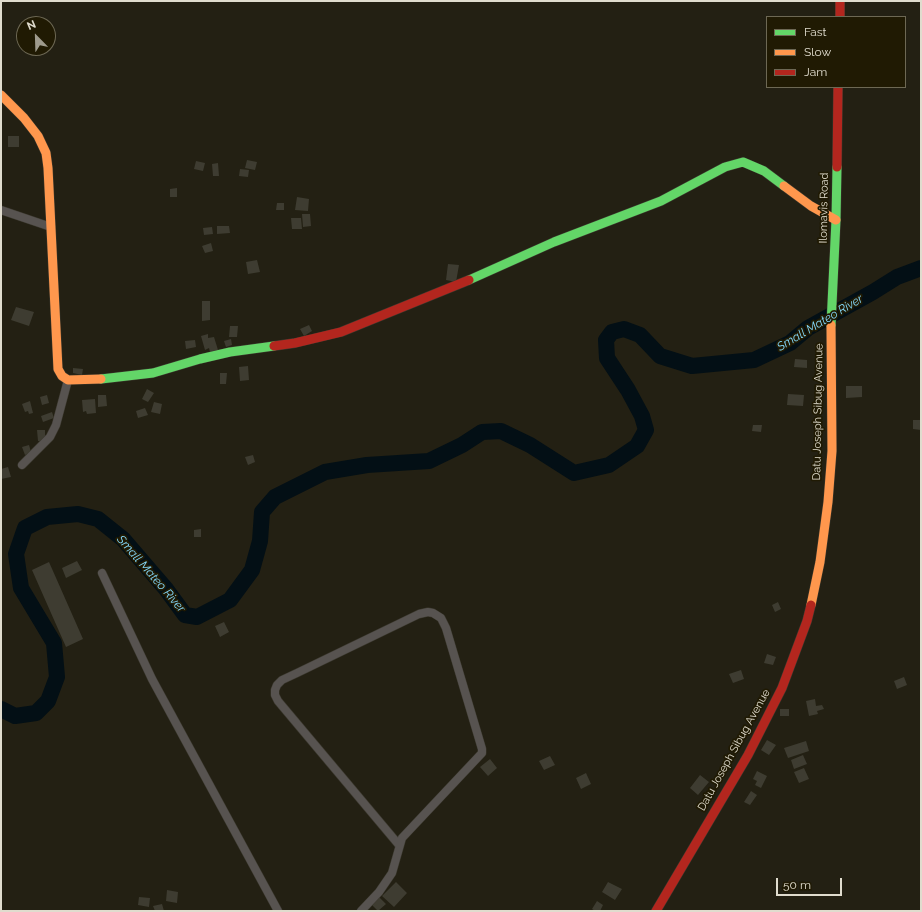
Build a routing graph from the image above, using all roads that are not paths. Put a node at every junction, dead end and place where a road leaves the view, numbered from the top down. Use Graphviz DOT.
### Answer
graph roads {
  1 [pos="840,1"];
  2 [pos="840,16"];
  3 [pos="838,88"];
  4 [pos="1,95"];
  5 [pos="1,210"];
  6 [pos="836,220"];
  7 [pos="51,227"];
  8 [pos="832,329"];
  9 [pos="68,380"];
  10 [pos="22,465"];
  11 [pos="102,574"];
  12 [pos="399,845"];
  13 [pos="278,911"];
  14 [pos="361,911"];
  15 [pos="656,911"];
  1 -- 2 [label="street"];
  3 -- 6 [label="street, Ilomavis Road"];
  4 -- 7 [label="street"];
  5 -- 7 [label="street"];
  6 -- 8 [label="street, Ilomavis Road"];
  6 -- 9 [label="street"];
  7 -- 9 [label="street"];
  8 -- 15 [label="street, Datu Joseph Sibug Avenue"];
  9 -- 10 [label="street"];
  11 -- 13 [label="street"];
  12 -- 12 [label="street"];
  12 -- 14 [label="street"];
}
